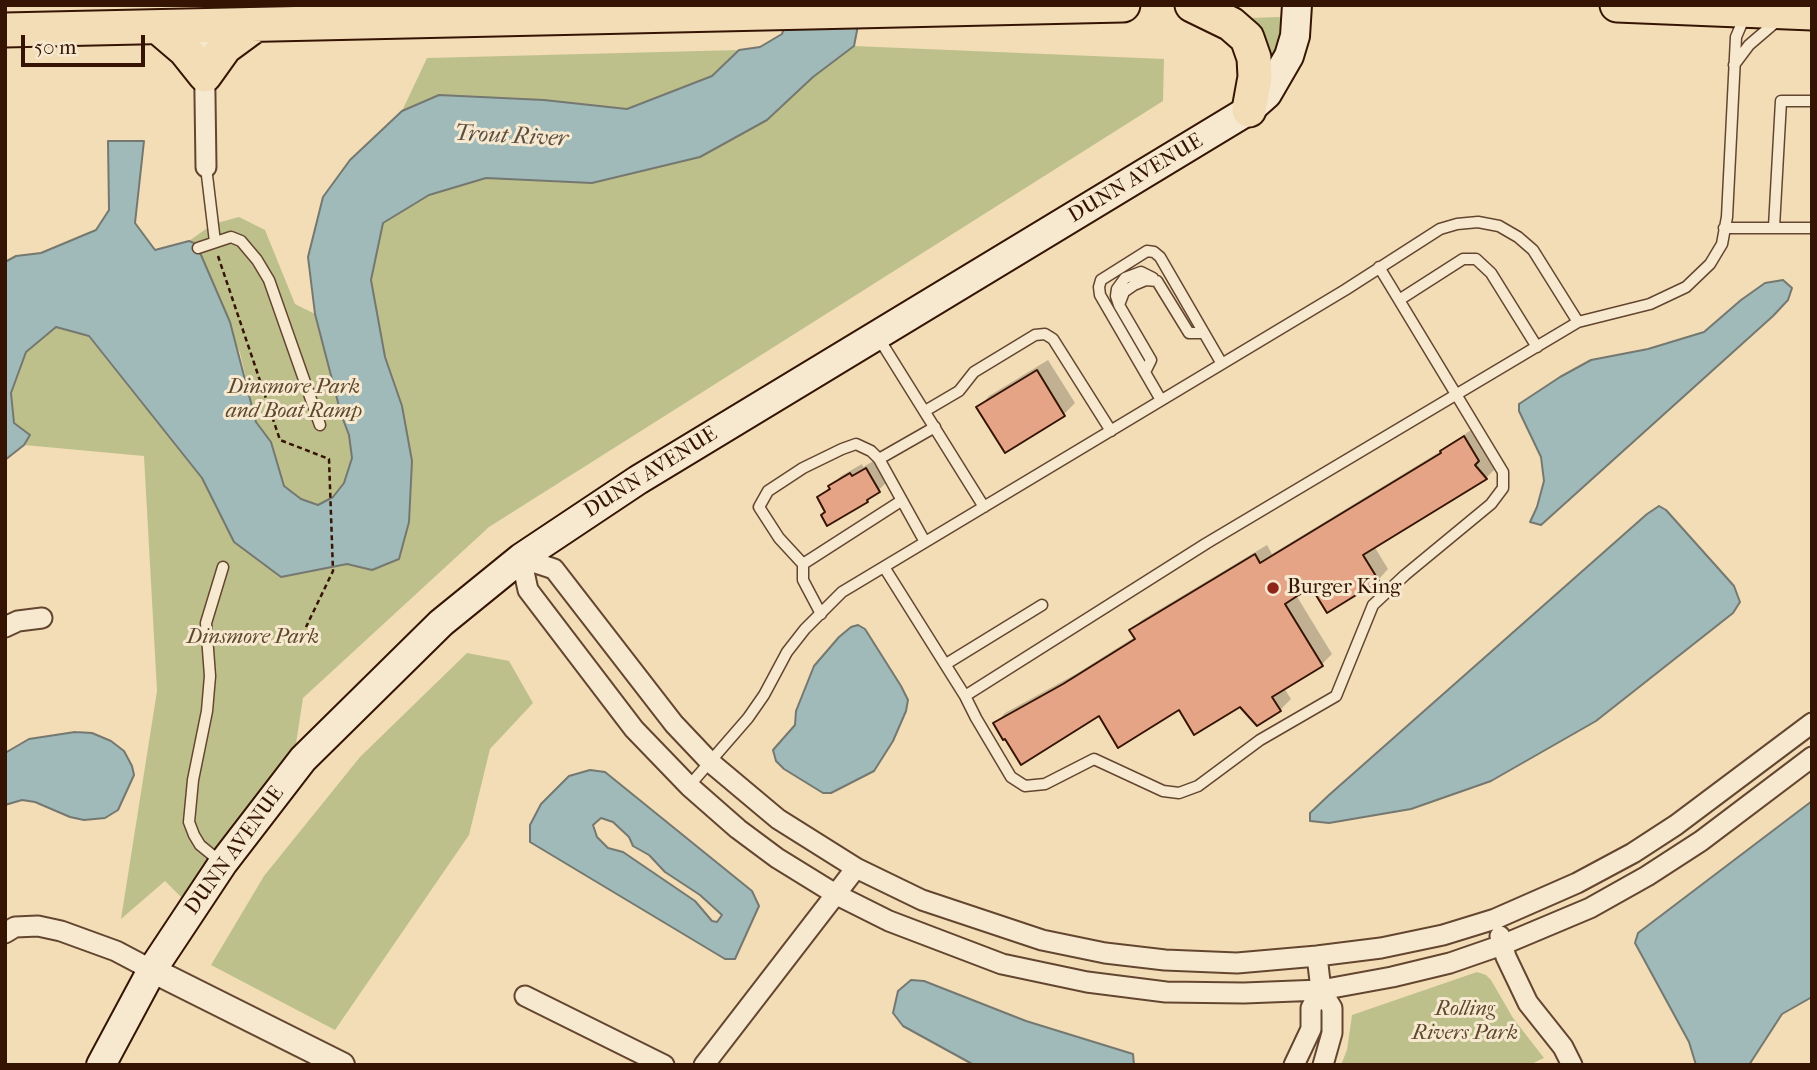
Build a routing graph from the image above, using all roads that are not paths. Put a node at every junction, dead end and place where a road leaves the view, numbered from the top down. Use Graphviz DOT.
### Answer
graph roads {
  1 [pos="1123,5"];
  2 [pos="1192,5"];
  3 [pos="1297,5"];
  4 [pos="1618,5"];
  5 [pos="1752,8"];
  6 [pos="1801,12"];
  7 [pos="205,16"];
  8 [pos="255,25"];
  9 [pos="158,27"];
  10 [pos="5,30"];
  11 [pos="1734,65"];
  12 [pos="205,75"];
  13 [pos="1812,101"];
  14 [pos="1249,110"];
  15 [pos="206,167"];
  16 [pos="1774,227"];
  17 [pos="1724,228"];
  18 [pos="1812,228"];
  19 [pos="215,242"];
  20 [pos="198,248"];
  21 [pos="1379,267"];
  22 [pos="1399,300"];
  23 [pos="1578,322"];
  24 [pos="1204,333"];
  25 [pos="876,334"];
  26 [pos="1537,347"];
  27 [pos="1222,364"];
  28 [pos="1145,372"];
  29 [pos="1458,395"];
  30 [pos="1161,400"];
  31 [pos="925,411"];
  32 [pos="320,425"];
  33 [pos="935,427"];
  34 [pos="1111,430"];
  35 [pos="880,459"];
  36 [pos="901,502"];
  37 [pos="984,506"];
  38 [pos="925,542"];
  39 [pos="521,558"];
  40 [pos="803,564"];
  41 [pos="223,567"];
  42 [pos="884,567"];
  43 [pos="1042,605"];
  44 [pos="821,614"];
  45 [pos="41,618"];
  46 [pos="5,627"];
  47 [pos="946,664"];
  48 [pos="965,696"];
  49 [pos="1812,723"];
  50 [pos="1812,757"];
  51 [pos="710,762"];
  52 [pos="689,786"];
  53 [pos="223,863"];
  54 [pos="856,868"];
  55 [pos="837,895"];
  56 [pos="1495,919"];
  57 [pos="5,933"];
  58 [pos="1502,945"];
  59 [pos="1317,956"];
  60 [pos="152,970"];
  61 [pos="1321,990"];
  62 [pos="525,996"];
  63 [pos="101,1065"];
  64 [pos="342,1065"];
  65 [pos="664,1065"];
  66 [pos="704,1065"];
  67 [pos="1294,1065"];
  68 [pos="1323,1065"];
  69 [pos="1572,1065"];
  1 -- 8 [label="highway"];
  2 -- 14 [label="highway"];
  3 -- 14 [label="main road, DUNN AVENUE"];
  4 -- 5 [label="highway"];
  5 -- 6 [label="highway"];
  5 -- 11 [label="lane"];
  6 -- 11 [label="lane"];
  7 -- 8 [label="highway"];
  7 -- 9 [label="highway"];
  7 -- 12 [label="street"];
  8 -- 12 [label="highway"];
  9 -- 10 [label="highway"];
  9 -- 12 [label="highway"];
  11 -- 17 [label="lane"];
  12 -- 15 [label="street"];
  13 -- 16 [label="lane"];
  14 -- 25 [label="main road, DUNN AVENUE"];
  15 -- 19 [label="lane"];
  16 -- 17 [label="lane"];
  16 -- 18 [label="lane"];
  17 -- 23 [label="lane"];
  19 -- 20 [label="lane"];
  19 -- 32 [label="lane"];
  21 -- 22 [label="lane"];
  21 -- 23 [label="lane"];
  21 -- 27 [label="lane"];
  22 -- 26 [label="lane"];
  22 -- 29 [label="lane"];
  23 -- 26 [label="lane"];
  24 -- 27 [label="lane"];
  24 -- 28 [label="lane"];
  24 -- 28 [label="lane"];
  25 -- 31 [label="lane"];
  25 -- 39 [label="main road, DUNN AVENUE"];
  26 -- 29 [label="lane"];
  27 -- 30 [label="lane"];
  28 -- 30 [label="lane"];
  29 -- 48 [label="lane"];
  29 -- 48 [label="lane"];
  30 -- 34 [label="lane"];
  31 -- 33 [label="lane"];
  31 -- 34 [label="lane"];
  33 -- 35 [label="lane"];
  33 -- 37 [label="lane"];
  34 -- 37 [label="lane"];
  35 -- 36 [label="lane"];
  35 -- 40 [label="lane"];
  36 -- 38 [label="lane"];
  36 -- 40 [label="lane"];
  37 -- 38 [label="lane"];
  38 -- 42 [label="lane"];
  39 -- 51 [label="street"];
  39 -- 52 [label="street"];
  39 -- 53 [label="main road, DUNN AVENUE"];
  40 -- 44 [label="lane"];
  41 -- 53 [label="lane"];
  42 -- 44 [label="lane"];
  42 -- 47 [label="lane"];
  43 -- 47 [label="lane"];
  44 -- 51 [label="lane"];
  45 -- 46 [label="street"];
  47 -- 48 [label="lane"];
  49 -- 56 [label="street"];
  50 -- 58 [label="street"];
  51 -- 52 [label="lane"];
  51 -- 54 [label="street"];
  52 -- 55 [label="street"];
  53 -- 60 [label="main road, DUNN AVENUE"];
  54 -- 55 [label="street"];
  54 -- 59 [label="street"];
  55 -- 61 [label="street"];
  55 -- 66 [label="street"];
  56 -- 58 [label="street"];
  56 -- 59 [label="street"];
  57 -- 60 [label="street"];
  58 -- 61 [label="street"];
  58 -- 69 [label="street"];
  59 -- 61 [label="street"];
  60 -- 63 [label="main road, DUNN AVENUE"];
  60 -- 64 [label="street"];
  61 -- 67 [label="street"];
  61 -- 68 [label="street"];
  62 -- 65 [label="street"];
}
